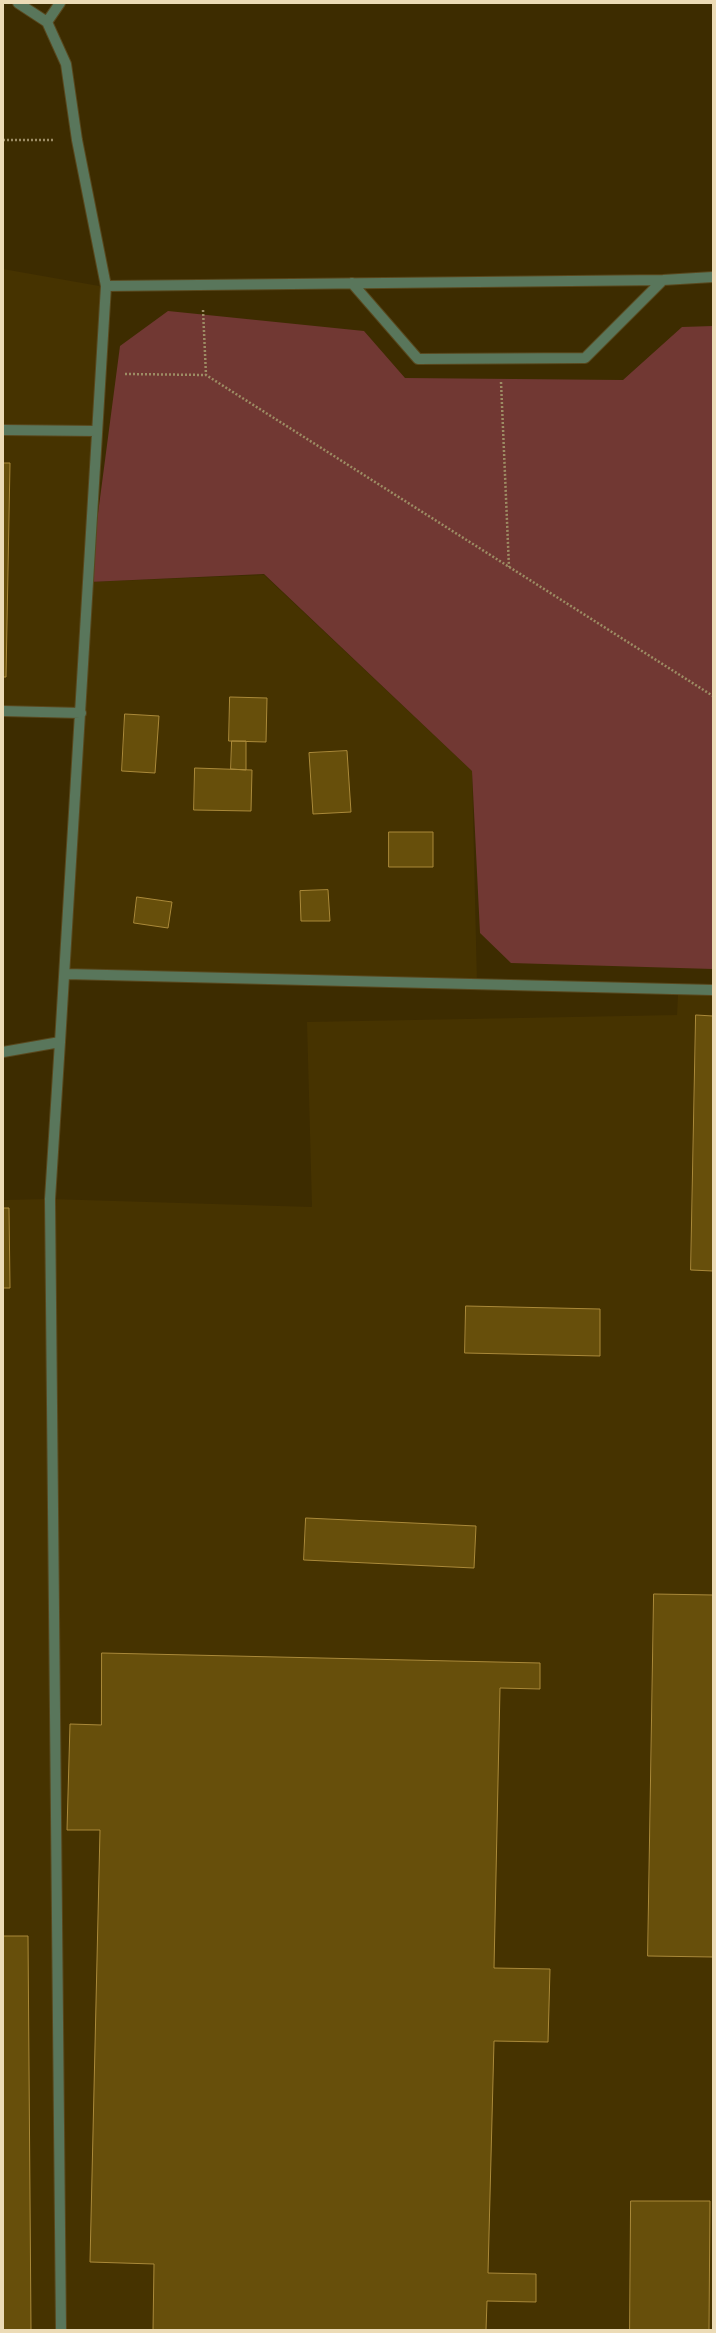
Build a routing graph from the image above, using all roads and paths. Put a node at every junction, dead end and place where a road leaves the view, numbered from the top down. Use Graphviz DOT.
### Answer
graph roads {
  1 [pos="18,3"];
  2 [pos="60,3"];
  3 [pos="47,22"];
  4 [pos="3,140"];
  5 [pos="77,140"];
  6 [pos="713,277"];
  7 [pos="663,280"];
  8 [pos="352,283"];
  9 [pos="106,286"];
  10 [pos="202,286"];
  11 [pos="500,358"];
  12 [pos="101,373"];
  13 [pos="206,375"];
  14 [pos="3,430"];
  15 [pos="97,431"];
  16 [pos="509,567"];
  17 [pos="713,696"];
  18 [pos="3,711"];
  19 [pos="81,713"];
  20 [pos="66,974"];
  21 [pos="713,990"];
  22 [pos="60,1042"];
  23 [pos="3,1052"];
  24 [pos="61,2330"];
  1 -- 3 [label="street"];
  2 -- 3 [label="street"];
  3 -- 5 [label="street"];
  4 -- 5 [label="path"];
  5 -- 9 [label="street"];
  6 -- 7 [label="street"];
  7 -- 8 [label="street"];
  7 -- 11 [label="street"];
  8 -- 10 [label="street"];
  8 -- 11 [label="street"];
  9 -- 10 [label="street"];
  9 -- 12 [label="street"];
  10 -- 13 [label="path"];
  11 -- 16 [label="path"];
  12 -- 13 [label="path"];
  12 -- 15 [label="street"];
  13 -- 16 [label="path"];
  14 -- 15 [label="street"];
  15 -- 19 [label="street"];
  16 -- 17 [label="path"];
  18 -- 19 [label="street"];
  19 -- 20 [label="street"];
  20 -- 21 [label="street"];
  20 -- 22 [label="street"];
  22 -- 23 [label="street"];
  22 -- 24 [label="street"];
}
